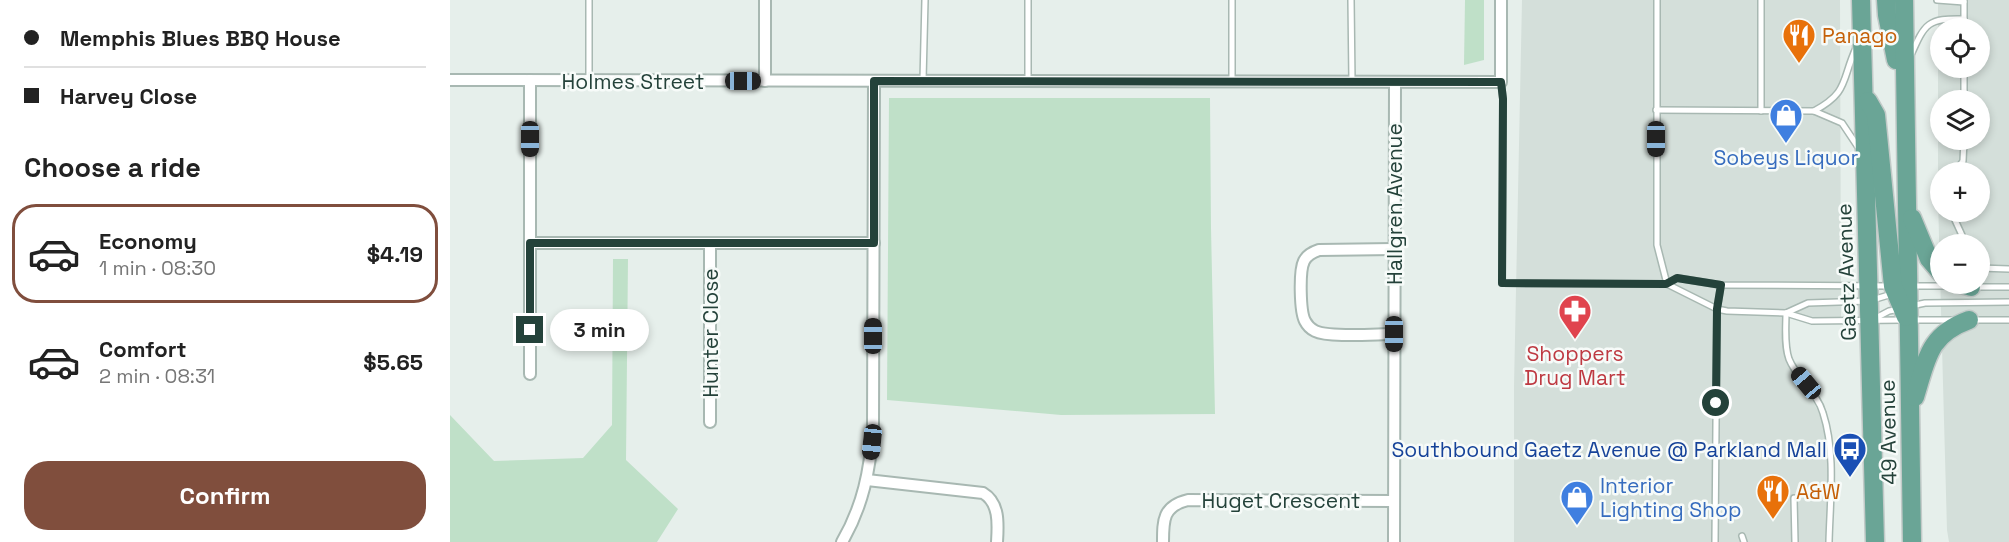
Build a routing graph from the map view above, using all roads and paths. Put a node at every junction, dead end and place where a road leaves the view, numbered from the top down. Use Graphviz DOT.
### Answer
graph roads {
  1 [pos="589,0"];
  2 [pos="765,0"];
  3 [pos="925,0"];
  4 [pos="1028,0"];
  5 [pos="1232,0"];
  6 [pos="1351,0"];
  7 [pos="1501,0"];
  8 [pos="1657,0"];
  9 [pos="1761,0"];
  10 [pos="1861,0"];
  11 [pos="1887,0"];
  12 [pos="1904,0"];
  13 [pos="1937,0"];
  14 [pos="1964,1"];
  15 [pos="1964,18"];
  16 [pos="1930,24"];
  17 [pos="1862,33"];
  18 [pos="1904,70"];
  19 [pos="450,80"];
  20 [pos="530,80"];
  21 [pos="589,80"];
  22 [pos="765,81"];
  23 [pos="874,81"];
  24 [pos="923,82"];
  25 [pos="1028,82"];
  26 [pos="1395,82"];
  27 [pos="1501,82"];
  28 [pos="1233,83"];
  29 [pos="1352,83"];
  30 [pos="1863,92"];
  31 [pos="1904,100"];
  32 [pos="1656,110"];
  33 [pos="1761,111"];
  34 [pos="1814,111"];
  35 [pos="1865,159"];
  36 [pos="1906,202"];
  37 [pos="530,243"];
  38 [pos="710,243"];
  39 [pos="874,243"];
  40 [pos="1394,249"];
  41 [pos="1930,261"];
  42 [pos="1990,268"];
  43 [pos="2009,268"];
  44 [pos="1666,284"];
  45 [pos="1721,285"];
  46 [pos="1990,286"];
  47 [pos="2009,287"];
  48 [pos="1930,293"];
  49 [pos="1869,294"];
  50 [pos="1902,300"];
  51 [pos="2009,302"];
  52 [pos="1717,309"];
  53 [pos="1786,313"];
  54 [pos="1870,320"];
  55 [pos="1970,320"];
  56 [pos="2009,320"];
  57 [pos="1394,334"];
  58 [pos="530,374"];
  59 [pos="1910,413"];
  60 [pos="710,422"];
  61 [pos="867,480"];
  62 [pos="1794,498"];
  63 [pos="1394,501"];
  64 [pos="842,542"];
  65 [pos="997,542"];
  66 [pos="1163,542"];
  67 [pos="1394,542"];
  68 [pos="1715,542"];
  69 [pos="1795,542"];
  70 [pos="1829,542"];
  71 [pos="1875,542"];
  72 [pos="1912,542"];
  1 -- 21 [label="lane"];
  2 -- 22 [label="street"];
  3 -- 24 [label="lane"];
  4 -- 25 [label="lane"];
  5 -- 28 [label="lane"];
  6 -- 29 [label="lane"];
  7 -- 27 [label="street"];
  8 -- 32 [label="lane"];
  9 -- 33 [label="lane"];
  10 -- 17 [label="main road, Gaetz Avenue"];
  11 -- 31 [label="main road"];
  12 -- 18 [label="main road"];
  13 -- 14 [label="lane"];
  14 -- 15 [label="lane"];
  16 -- 18 [label="lane"];
  17 -- 30 [label="main road, Gaetz Avenue"];
  17 -- 34 [label="lane"];
  18 -- 31 [label="main road"];
  19 -- 20 [label="street, Holmes Street"];
  20 -- 21 [label="street, Holmes Street"];
  20 -- 37 [label="street"];
  21 -- 22 [label="street, Holmes Street"];
  22 -- 23 [label="street, Holmes Street"];
  23 -- 24 [label="street, Holmes Street"];
  23 -- 39 [label="street"];
  24 -- 25 [label="street, Holmes Street"];
  25 -- 28 [label="street, Holmes Street"];
  26 -- 27 [label="street, Holmes Street"];
  26 -- 29 [label="street, Holmes Street"];
  26 -- 40 [label="street, Hallgren Avenue"];
  27 -- 44 [label="lane"];
  28 -- 29 [label="street, Holmes Street"];
  30 -- 35 [label="main road, Gaetz Avenue"];
  30 -- 50 [label="main road"];
  31 -- 36 [label="main road"];
  32 -- 33 [label="lane"];
  32 -- 44 [label="lane"];
  33 -- 34 [label="lane"];
  34 -- 35 [label="lane"];
  35 -- 49 [label="main road, Gaetz Avenue"];
  36 -- 41 [label="main road"];
  36 -- 50 [label="main road"];
  37 -- 38 [label="street"];
  37 -- 58 [label="street"];
  38 -- 39 [label="street"];
  38 -- 60 [label="street, Hunter Close"];
  39 -- 61 [label="street"];
  40 -- 57 [label="street, Hallgren Avenue"];
  40 -- 57 [label="street"];
  42 -- 43 [label="lane"];
  44 -- 45 [label="lane"];
  44 -- 52 [label="lane"];
  45 -- 49 [label="lane"];
  45 -- 52 [label="lane"];
  46 -- 47 [label="lane"];
  48 -- 50 [label="lane"];
  49 -- 50 [label="lane"];
  49 -- 50 [label="lane"];
  49 -- 53 [label="lane"];
  49 -- 54 [label="main road, Gaetz Avenue"];
  50 -- 51 [label="lane"];
  50 -- 54 [label="lane"];
  50 -- 54 [label="lane"];
  50 -- 55 [label="lane"];
  50 -- 59 [label="main road, 49 Avenue"];
  52 -- 53 [label="lane"];
  52 -- 68 [label="lane"];
  53 -- 54 [label="lane"];
  53 -- 70 [label="lane"];
  54 -- 71 [label="main road, Gaetz Avenue"];
  55 -- 56 [label="lane"];
  55 -- 59 [label="main road"];
  57 -- 63 [label="street, Hallgren Avenue"];
  59 -- 72 [label="main road, 49 Avenue"];
  61 -- 64 [label="street"];
  61 -- 65 [label="street"];
  62 -- 69 [label="lane"];
  63 -- 66 [label="street, Huget Crescent"];
  63 -- 67 [label="street, Hallgren Avenue"];
}
